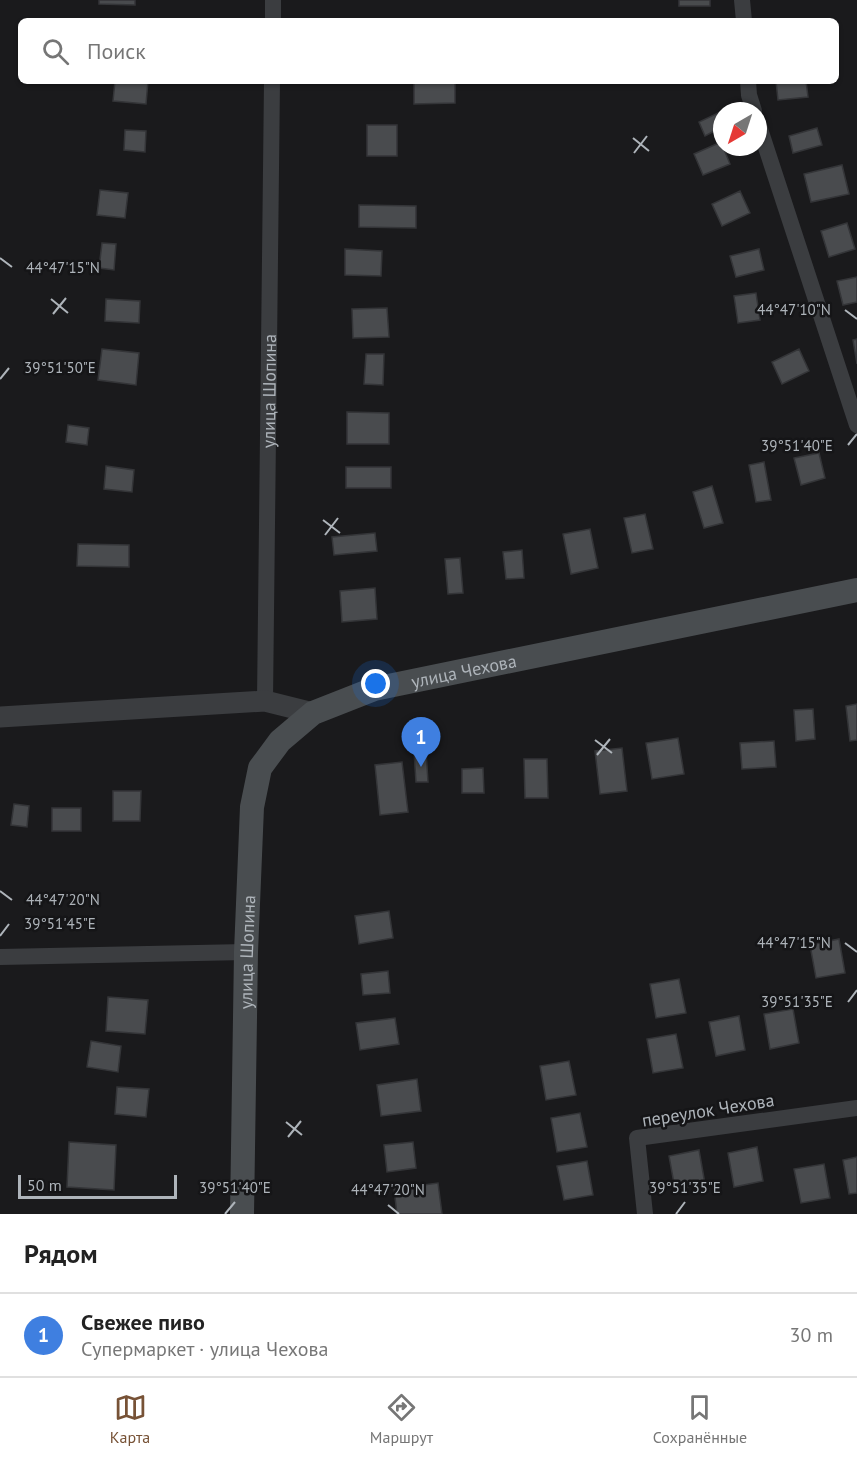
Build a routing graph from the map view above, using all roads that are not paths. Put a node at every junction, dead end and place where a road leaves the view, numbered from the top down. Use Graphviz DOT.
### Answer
graph roads {
  1 [pos="273,0"];
  2 [pos="742,0"];
  3 [pos="273,18"];
  4 [pos="744,18"];
  5 [pos="272,84"];
  6 [pos="748,84"];
  7 [pos="751,102"];
  8 [pos="767,150"];
  9 [pos="857,425"];
  10 [pos="857,590"];
  11 [pos="265,701"];
  12 [pos="313,713"];
  13 [pos="0,717"];
  14 [pos="246,952"];
  15 [pos="0,957"];
  16 [pos="857,1108"];
  17 [pos="242,1214"];
  18 [pos="645,1214"];
  1 -- 3 [label="street"];
  2 -- 4 [label="street"];
  5 -- 11 [label="street, улица Шопина"];
  6 -- 7 [label="street"];
  8 -- 9 [label="street"];
  10 -- 12 [label="main road, улица Чехова"];
  11 -- 12 [label="street"];
  11 -- 13 [label="street"];
  12 -- 14 [label="main road, улица Шопина"];
  14 -- 15 [label="street"];
  14 -- 17 [label="main road, улица Шопина"];
  16 -- 18 [label="street, переулок Чехова"];
}
